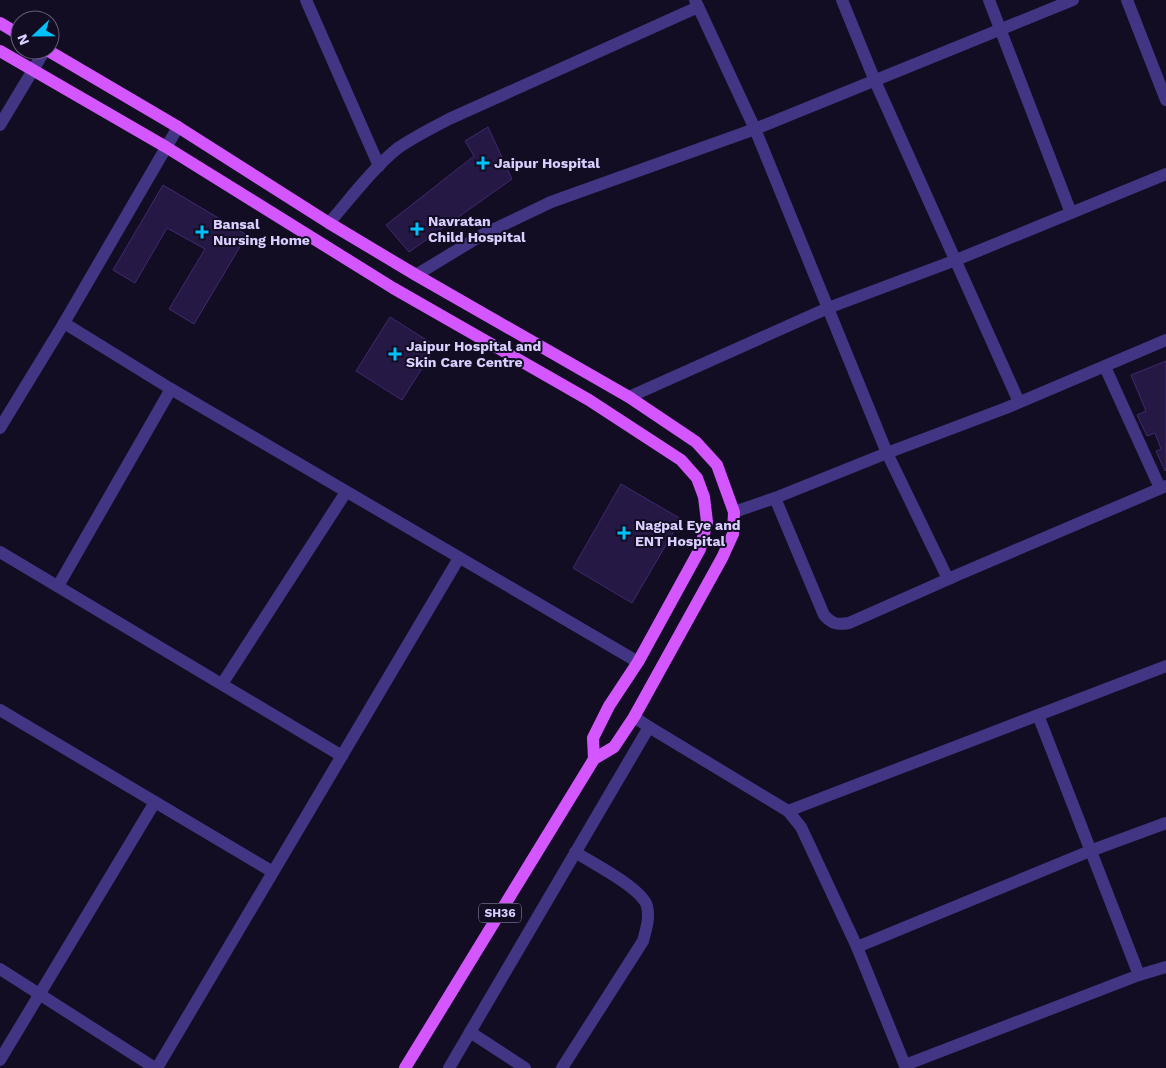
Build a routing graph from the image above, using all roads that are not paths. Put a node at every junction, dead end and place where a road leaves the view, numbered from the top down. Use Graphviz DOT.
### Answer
graph roads {
  1 [pos="306,0"];
  2 [pos="842,0"];
  3 [pos="989,0"];
  4 [pos="1073,0"];
  5 [pos="1127,0"];
  6 [pos="697,4"];
  7 [pos="1001,29"];
  8 [pos="0,51"];
  9 [pos="60,58"];
  10 [pos="40,60"];
  11 [pos="33,70"];
  12 [pos="875,81"];
  13 [pos="1166,100"];
  14 [pos="0,125"];
  15 [pos="178,127"];
  16 [pos="755,129"];
  17 [pos="166,147"];
  18 [pos="379,166"];
  19 [pos="1166,174"];
  20 [pos="1071,213"];
  21 [pos="329,222"];
  22 [pos="956,260"];
  23 [pos="416,275"];
  24 [pos="828,308"];
  25 [pos="64,323"];
  26 [pos="1166,340"];
  27 [pos="1105,367"];
  28 [pos="171,389"];
  29 [pos="629,397"];
  30 [pos="1019,402"];
  31 [pos="0,428"];
  32 [pos="887,453"];
  33 [pos="1163,487"];
  34 [pos="346,492"];
  35 [pos="775,498"];
  36 [pos="734,512"];
  37 [pos="0,552"];
  38 [pos="459,558"];
  39 [pos="953,577"];
  40 [pos="58,586"];
  41 [pos="638,662"];
  42 [pos="1166,666"];
  43 [pos="222,684"];
  44 [pos="0,710"];
  45 [pos="1038,715"];
  46 [pos="634,717"];
  47 [pos="649,728"];
  48 [pos="342,756"];
  49 [pos="594,759"];
  50 [pos="155,802"];
  51 [pos="788,811"];
  52 [pos="1166,823"];
  53 [pos="1090,851"];
  54 [pos="575,852"];
  55 [pos="273,872"];
  56 [pos="857,947"];
  57 [pos="1166,967"];
  58 [pos="0,969"];
  59 [pos="1139,975"];
  60 [pos="40,994"];
  61 [pos="470,1032"];
  62 [pos="0,1060"];
  63 [pos="905,1067"];
  64 [pos="156,1068"];
  65 [pos="406,1068"];
  66 [pos="449,1068"];
  67 [pos="525,1068"];
  68 [pos="562,1068"];
  1 -- 18 [label="street"];
  2 -- 12 [label="street"];
  3 -- 7 [label="street"];
  4 -- 7 [label="street"];
  5 -- 13 [label="street"];
  6 -- 16 [label="street"];
  6 -- 18 [label="street"];
  7 -- 12 [label="street"];
  7 -- 20 [label="street"];
  8 -- 11 [label="main road, SH36"];
  9 -- 15 [label="main road, SH36"];
  10 -- 11 [label="street"];
  11 -- 14 [label="street"];
  11 -- 17 [label="main road, SH36"];
  12 -- 16 [label="street"];
  12 -- 22 [label="street"];
  15 -- 17 [label="street"];
  15 -- 21 [label="main road, SH36"];
  16 -- 23 [label="street"];
  16 -- 24 [label="street"];
  17 -- 25 [label="street"];
  17 -- 41 [label="main road, SH36"];
  18 -- 21 [label="street"];
  19 -- 20 [label="street"];
  20 -- 22 [label="street"];
  21 -- 23 [label="main road, SH36"];
  22 -- 24 [label="street"];
  22 -- 30 [label="street"];
  23 -- 29 [label="main road, SH36"];
  24 -- 29 [label="street"];
  24 -- 32 [label="street"];
  25 -- 28 [label="street"];
  25 -- 31 [label="street"];
  26 -- 27 [label="street"];
  27 -- 30 [label="street"];
  27 -- 33 [label="street"];
  28 -- 34 [label="street"];
  28 -- 40 [label="street"];
  29 -- 36 [label="main road, SH36"];
  30 -- 32 [label="street"];
  32 -- 35 [label="street"];
  32 -- 39 [label="street"];
  33 -- 39 [label="street"];
  34 -- 38 [label="street"];
  34 -- 43 [label="street"];
  35 -- 36 [label="street"];
  35 -- 39 [label="street"];
  36 -- 46 [label="main road, SH36"];
  37 -- 40 [label="street"];
  38 -- 41 [label="street"];
  38 -- 48 [label="street"];
  40 -- 43 [label="street"];
  41 -- 49 [label="main road, SH36"];
  42 -- 45 [label="street"];
  43 -- 48 [label="street"];
  44 -- 50 [label="street"];
  45 -- 51 [label="street"];
  45 -- 53 [label="street"];
  46 -- 47 [label="street"];
  46 -- 49 [label="main road, SH36"];
  47 -- 51 [label="street"];
  47 -- 54 [label="street"];
  48 -- 55 [label="street"];
  49 -- 65 [label="main road, SH36"];
  50 -- 55 [label="street"];
  50 -- 60 [label="street"];
  51 -- 56 [label="street"];
  52 -- 53 [label="street"];
  53 -- 56 [label="street"];
  53 -- 59 [label="street"];
  54 -- 61 [label="street"];
  54 -- 68 [label="street"];
  55 -- 64 [label="street"];
  56 -- 63 [label="street"];
  57 -- 59 [label="street"];
  58 -- 60 [label="street"];
  59 -- 63 [label="street"];
  60 -- 62 [label="street"];
  60 -- 64 [label="street"];
  61 -- 66 [label="street"];
  61 -- 67 [label="street"];
}
